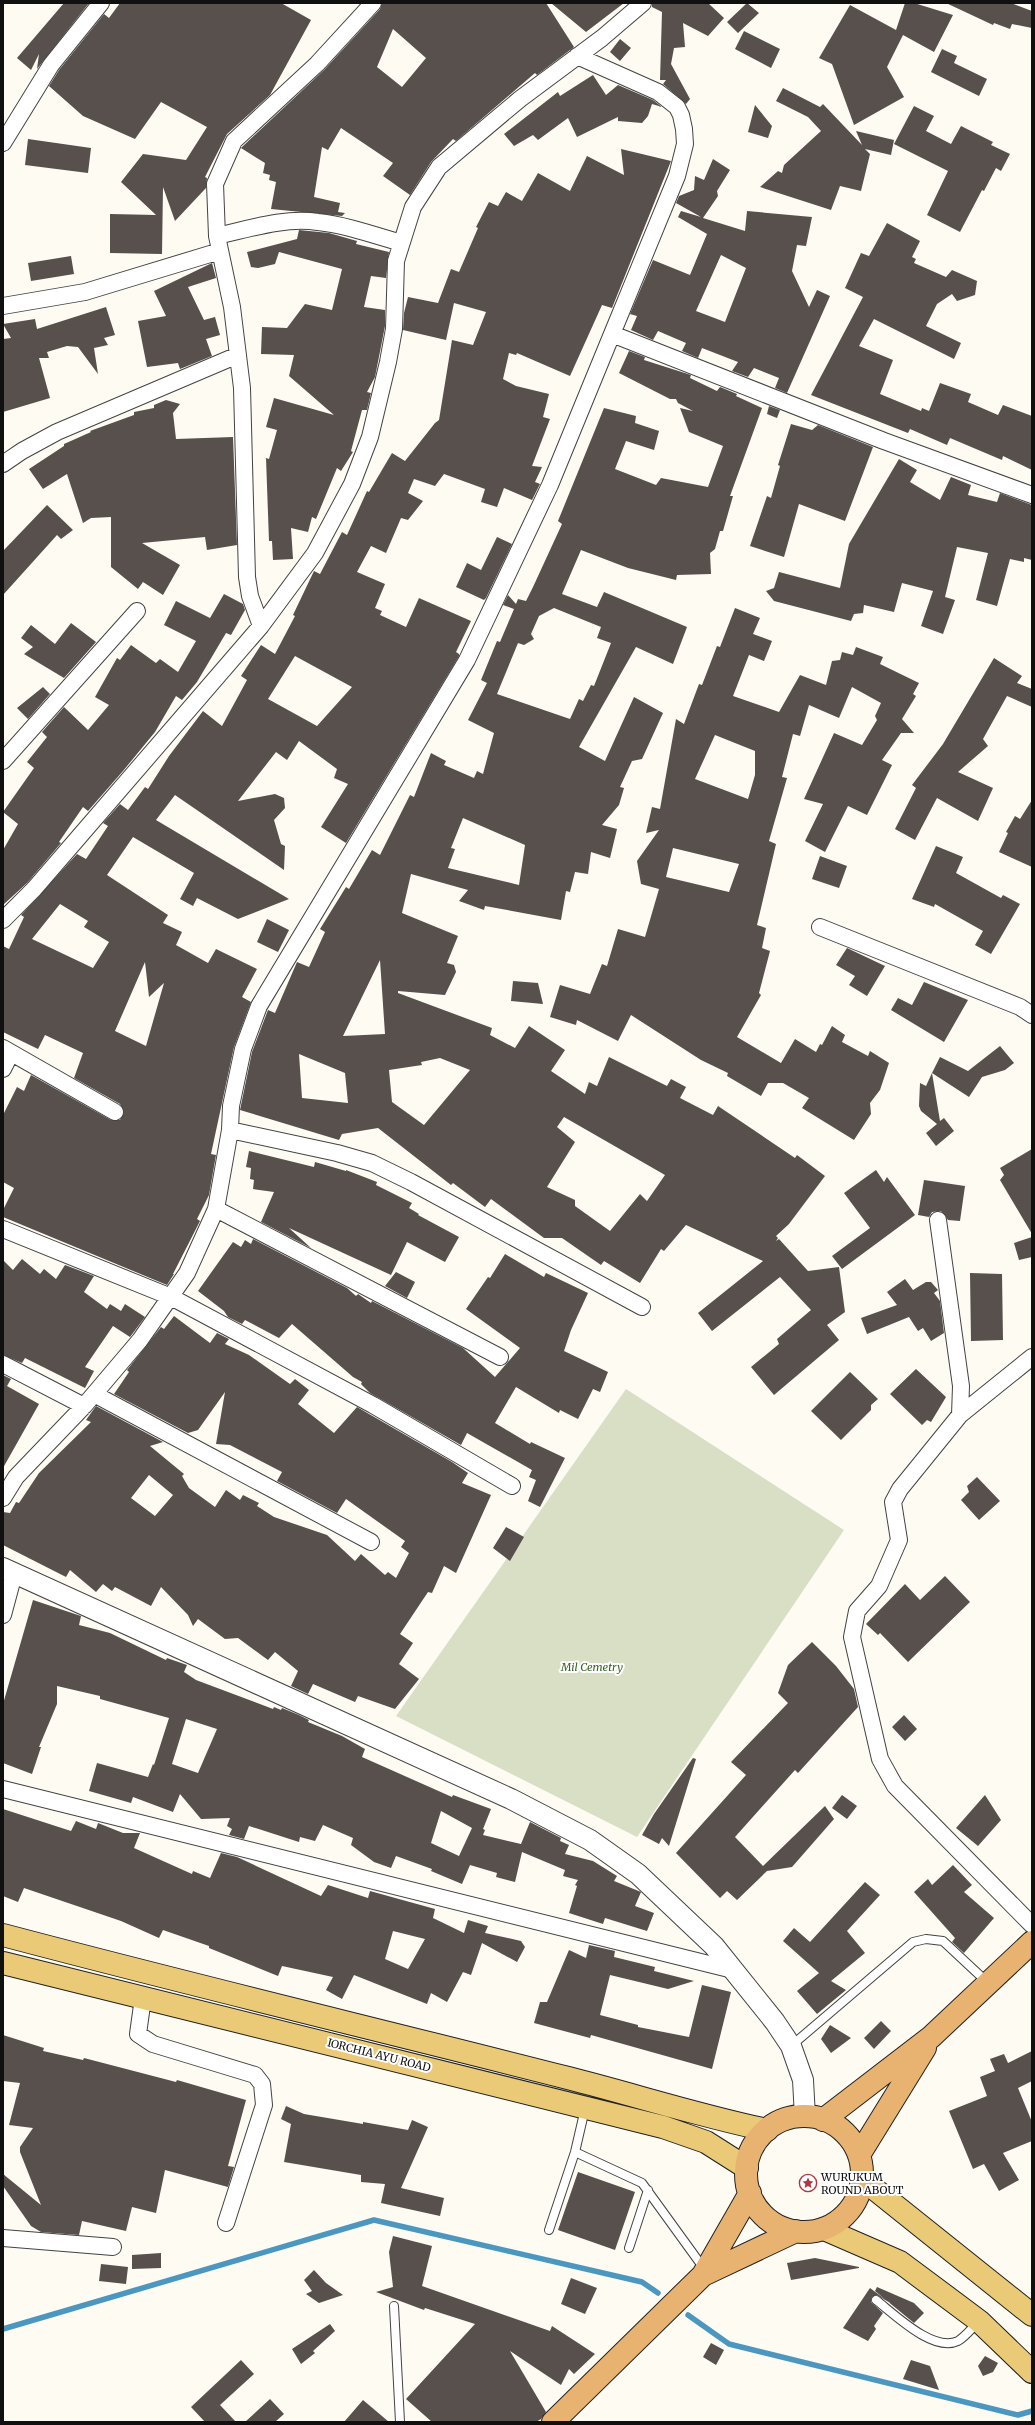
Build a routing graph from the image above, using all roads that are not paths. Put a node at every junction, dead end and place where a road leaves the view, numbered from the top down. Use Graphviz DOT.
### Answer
graph roads {
  1 [pos="101,3"];
  2 [pos="373,3"];
  3 [pos="643,3"];
  4 [pos="577,56"];
  5 [pos="3,143"];
  6 [pos="218,243"];
  7 [pos="401,244"];
  8 [pos="3,306"];
  9 [pos="612,334"];
  10 [pos="238,354"];
  11 [pos="3,464"];
  12 [pos="1032,495"];
  13 [pos="137,611"];
  14 [pos="260,626"];
  15 [pos="3,761"];
  16 [pos="3,920"];
  17 [pos="820,927"];
  18 [pos="1032,1015"];
  19 [pos="7,1051"];
  20 [pos="3,1069"];
  21 [pos="115,1112"];
  22 [pos="230,1130"];
  23 [pos="216,1209"];
  24 [pos="938,1220"];
  25 [pos="3,1229"];
  26 [pos="171,1297"];
  27 [pos="642,1307"];
  28 [pos="500,1357"];
  29 [pos="1032,1357"];
  30 [pos="3,1364"];
  31 [pos="89,1400"];
  32 [pos="960,1415"];
  33 [pos="512,1486"];
  34 [pos="3,1498"];
  35 [pos="371,1542"];
  36 [pos="9,1571"];
  37 [pos="3,1616"];
  38 [pos="3,1789"];
  39 [pos="1032,1925"];
  40 [pos="3,1935"];
  41 [pos="1032,1942"];
  42 [pos="3,1963"];
  43 [pos="733,1970"];
  44 [pos="988,1984"];
  45 [pos="143,1998"];
  46 [pos="932,2037"];
  47 [pos="790,2046"];
  48 [pos="586,2107"];
  49 [pos="814,2118"];
  50 [pos="767,2130"];
  51 [pos="575,2152"];
  52 [pos="859,2155"];
  53 [pos="747,2168"];
  54 [pos="862,2179"];
  55 [pos="648,2190"];
  56 [pos="750,2193"];
  57 [pos="226,2223"];
  58 [pos="824,2229"];
  59 [pos="549,2230"];
  60 [pos="796,2231"];
  61 [pos="3,2238"];
  62 [pos="113,2247"];
  63 [pos="630,2248"];
  64 [pos="704,2273"];
  65 [pos="876,2300"];
  66 [pos="394,2306"];
  67 [pos="1032,2315"];
  68 [pos="979,2321"];
  69 [pos="1032,2372"];
  70 [pos="400,2422"];
  71 [pos="553,2422"];
  1 -- 5 [label="street"];
  2 -- 6 [label="street"];
  3 -- 4 [label="street"];
  4 -- 7 [label="street"];
  4 -- 9 [label="street"];
  6 -- 7 [label="street"];
  6 -- 8 [label="street"];
  6 -- 10 [label="street"];
  7 -- 14 [label="street"];
  9 -- 12 [label="street"];
  9 -- 22 [label="street"];
  10 -- 11 [label="street"];
  10 -- 14 [label="street"];
  13 -- 15 [label="street"];
  14 -- 16 [label="street"];
  17 -- 18 [label="street"];
  19 -- 20 [label="street"];
  19 -- 21 [label="street"];
  22 -- 23 [label="street"];
  22 -- 27 [label="street"];
  23 -- 26 [label="street"];
  23 -- 28 [label="street"];
  24 -- 32 [label="street"];
  25 -- 26 [label="street"];
  26 -- 31 [label="street"];
  26 -- 33 [label="street"];
  29 -- 32 [label="street"];
  30 -- 31 [label="street"];
  31 -- 34 [label="street"];
  31 -- 35 [label="street"];
  32 -- 39 [label="street"];
  36 -- 37 [label="street"];
  36 -- 43 [label="street"];
  38 -- 43 [label="street"];
  40 -- 50 [label="main road"];
  41 -- 44 [label="highway"];
  42 -- 45 [label="main road, IORCHIA AYU ROAD"];
  43 -- 47 [label="street"];
  44 -- 46 [label="highway"];
  44 -- 47 [label="lane"];
  45 -- 48 [label="main road, IORCHIA AYU ROAD"];
  45 -- 57 [label="street"];
  46 -- 49 [label="highway"];
  46 -- 52 [label="highway"];
  47 -- 49 [label="street"];
  48 -- 51 [label="lane"];
  48 -- 53 [label="main road, IORCHIA AYU ROAD"];
  49 -- 50 [label="highway"];
  49 -- 52 [label="highway"];
  50 -- 53 [label="highway"];
  51 -- 55 [label="lane"];
  51 -- 59 [label="lane"];
  52 -- 54 [label="highway"];
  53 -- 56 [label="highway"];
  54 -- 58 [label="highway"];
  54 -- 67 [label="main road"];
  55 -- 63 [label="lane"];
  55 -- 64 [label="lane"];
  56 -- 60 [label="highway"];
  56 -- 64 [label="highway"];
  58 -- 60 [label="highway"];
  58 -- 68 [label="main road"];
  60 -- 64 [label="highway"];
  61 -- 62 [label="street"];
  64 -- 71 [label="highway"];
  65 -- 68 [label="lane"];
  66 -- 70 [label="lane"];
  68 -- 69 [label="main road"];
}
